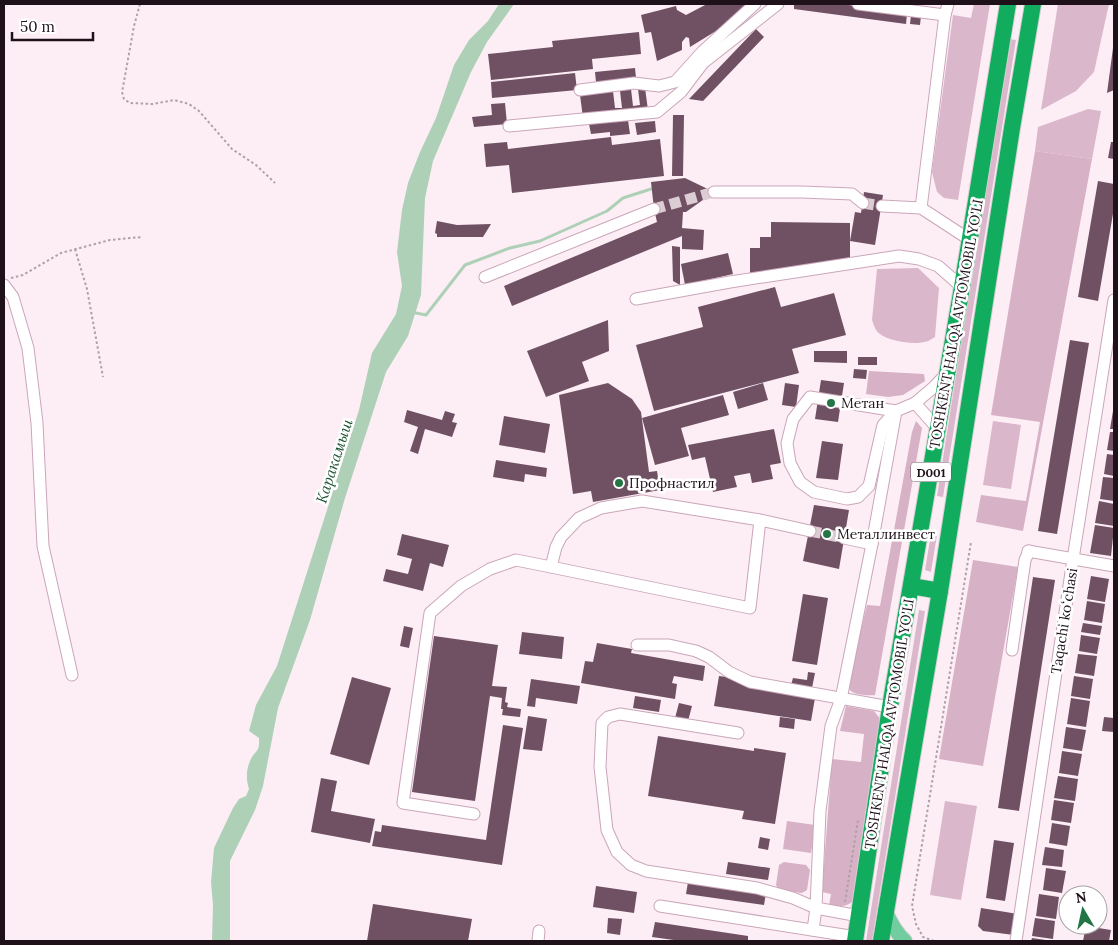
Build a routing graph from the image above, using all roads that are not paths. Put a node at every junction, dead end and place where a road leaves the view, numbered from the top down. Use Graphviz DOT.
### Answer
graph roads {
  1 [pos="755,4"];
  2 [pos="778,4"];
  3 [pos="858,4"];
  4 [pos="1008,5"];
  5 [pos="1032,7"];
  6 [pos="946,10"];
  7 [pos="580,90"];
  8 [pos="509,126"];
  9 [pos="714,192"];
  10 [pos="863,204"];
  11 [pos="882,206"];
  12 [pos="921,208"];
  13 [pos="654,209"];
  14 [pos="970,240"];
  15 [pos="484,277"];
  16 [pos="4,285"];
  17 [pos="962,287"];
  18 [pos="636,299"];
  19 [pos="1114,300"];
  20 [pos="1112,328"];
  21 [pos="948,373"];
  22 [pos="915,403"];
  23 [pos="896,411"];
  24 [pos="938,429"];
  25 [pos="924,508"];
  26 [pos="952,514"];
  27 [pos="760,520"];
  28 [pos="810,531"];
  29 [pos="844,538"];
  30 [pos="872,544"];
  31 [pos="1073,559"];
  32 [pos="1114,566"];
  33 [pos="551,567"];
  34 [pos="911,586"];
  35 [pos="940,591"];
  36 [pos="637,645"];
  37 [pos="1012,650"];
  38 [pos="72,675"];
  39 [pos="841,699"];
  40 [pos="890,707"];
  41 [pos="738,733"];
  42 [pos="474,814"];
  43 [pos="660,906"];
  44 [pos="816,908"];
  45 [pos="886,910"];
  46 [pos="859,916"];
  47 [pos="813,930"];
  48 [pos="856,939"];
  49 [pos="881,941"];
  50 [pos="905,941"];
  51 [pos="1016,941"];
  1 -- 7 [label="street"];
  2 -- 8 [label="street"];
  3 -- 6 [label="street"];
  4 -- 5 [label="highway"];
  4 -- 14 [label="highway, TOSHKENT HALQA AVTOMOBIL YO'LI / D001"];
  5 -- 26 [label="highway, TOSHKENT HALQA AVTOMOBIL YO'LI / D001"];
  6 -- 12 [label="street"];
  9 -- 10 [label="street"];
  11 -- 12 [label="street"];
  12 -- 14 [label="street"];
  13 -- 15 [label="street"];
  14 -- 17 [label="highway, TOSHKENT HALQA AVTOMOBIL YO'LI / D001"];
  16 -- 38 [label="street"];
  17 -- 18 [label="street"];
  17 -- 21 [label="highway, TOSHKENT HALQA AVTOMOBIL YO'LI / D001"];
  19 -- 20 [label="street, Taqachi koʻchasi"];
  20 -- 31 [label="street, Taqachi koʻchasi"];
  21 -- 22 [label="street"];
  21 -- 24 [label="highway, TOSHKENT HALQA AVTOMOBIL YO'LI / D001"];
  22 -- 23 [label="street"];
  22 -- 24 [label="street"];
  23 -- 23 [label="street"];
  23 -- 30 [label="street"];
  24 -- 25 [label="highway, TOSHKENT HALQA AVTOMOBIL YO'LI / D001"];
  25 -- 26 [label="highway"];
  25 -- 34 [label="highway, TOSHKENT HALQA AVTOMOBIL YO'LI / D001"];
  26 -- 35 [label="highway, TOSHKENT HALQA AVTOMOBIL YO'LI / D001"];
  27 -- 28 [label="street"];
  27 -- 33 [label="street"];
  27 -- 33 [label="street"];
  29 -- 30 [label="street"];
  30 -- 39 [label="street"];
  31 -- 32 [label="street"];
  31 -- 37 [label="street"];
  31 -- 51 [label="street, Taqachi koʻchasi"];
  33 -- 42 [label="street"];
  34 -- 35 [label="highway"];
  34 -- 40 [label="highway, TOSHKENT HALQA AVTOMOBIL YO'LI / D001"];
  35 -- 45 [label="highway, TOSHKENT HALQA AVTOMOBIL YO'LI / D001"];
  36 -- 39 [label="street"];
  39 -- 40 [label="street"];
  39 -- 44 [label="street"];
  40 -- 46 [label="highway, TOSHKENT HALQA AVTOMOBIL YO'LI / D001"];
  41 -- 44 [label="street"];
  43 -- 47 [label="street"];
  44 -- 46 [label="street"];
  44 -- 47 [label="street"];
  45 -- 49 [label="highway, TOSHKENT HALQA AVTOMOBIL YO'LI / D001"];
  45 -- 50 [label="main road"];
  46 -- 48 [label="highway, TOSHKENT HALQA AVTOMOBIL YO'LI / D001"];
  47 -- 48 [label="street"];
}
